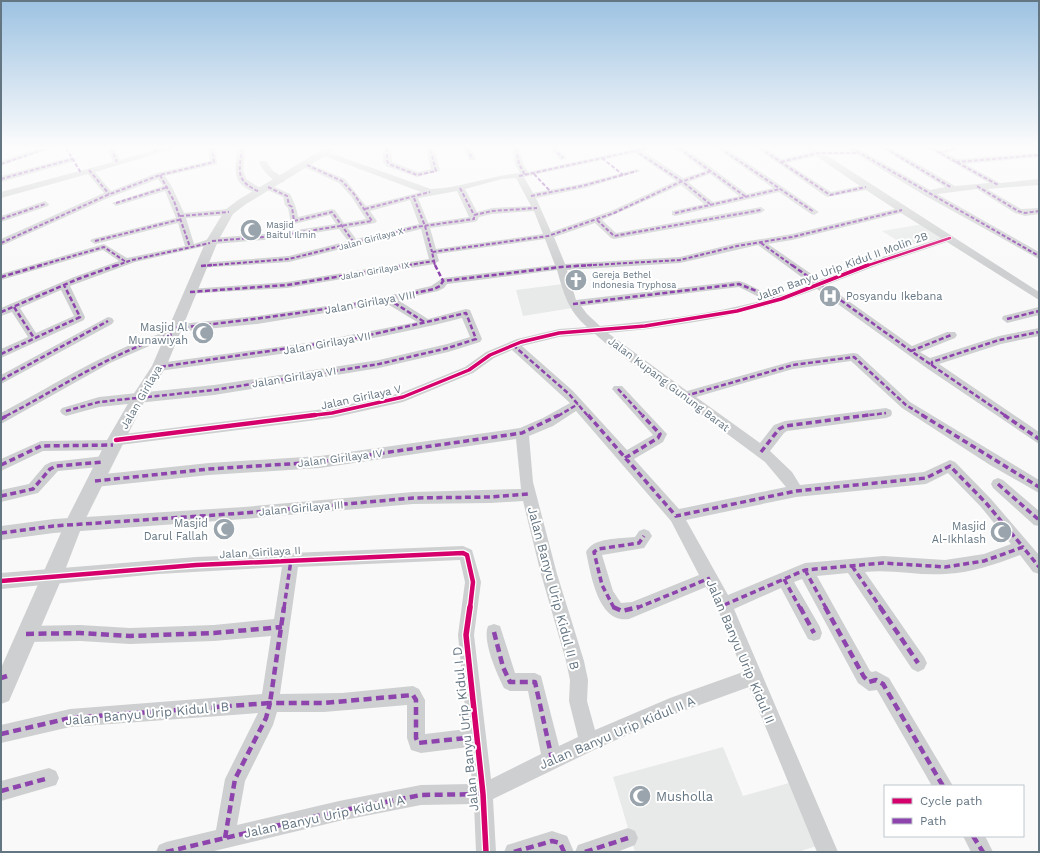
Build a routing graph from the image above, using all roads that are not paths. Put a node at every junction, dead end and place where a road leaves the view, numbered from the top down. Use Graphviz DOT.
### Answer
graph roads {
  1 [pos="168,187"];
  2 [pos="27,188"];
  3 [pos="102,188"];
  4 [pos="126,188"];
  5 [pos="165,188"];
  6 [pos="266,188"];
  7 [pos="272,188"];
  8 [pos="348,188"];
  9 [pos="420,188"];
  10 [pos="460,188"];
  11 [pos="527,188"];
  12 [pos="547,188"];
  13 [pos="573,188"];
  14 [pos="670,188"];
  15 [pos="690,188"];
  16 [pos="734,188"];
  17 [pos="777,188"];
  18 [pos="820,188"];
  19 [pos="862,188"];
  20 [pos="867,188"];
  21 [pos="918,188"];
  22 [pos="952,188"];
  23 [pos="980,188"];
  24 [pos="780,190"];
  25 [pos="430,192"];
  26 [pos="551,192"];
  27 [pos="927,193"];
  28 [pos="109,194"];
  29 [pos="1,195"];
  30 [pos="531,196"];
  31 [pos="746,197"];
  32 [pos="414,198"];
  33 [pos="116,203"];
  34 [pos="45,204"];
  35 [pos="710,204"];
  36 [pos="537,208"];
  37 [pos="365,209"];
  38 [pos="761,210"];
  39 [pos="902,210"];
  40 [pos="1039,211"];
  41 [pos="229,212"];
  42 [pos="814,212"];
  43 [pos="674,213"];
  44 [pos="474,215"];
  45 [pos="181,217"];
  46 [pos="1,219"];
  47 [pos="597,220"];
  48 [pos="340,226"];
  49 [pos="425,226"];
  50 [pos="548,236"];
  51 [pos="950,238"];
  52 [pos="95,241"];
  53 [pos="211,242"];
  54 [pos="1,243"];
  55 [pos="761,243"];
  56 [pos="355,244"];
  57 [pos="190,247"];
  58 [pos="1039,256"];
  59 [pos="433,257"];
  60 [pos="126,262"];
  61 [pos="201,266"];
  62 [pos="561,267"];
  63 [pos="1,276"];
  64 [pos="444,281"];
  65 [pos="64,285"];
  66 [pos="821,285"];
  67 [pos="190,292"];
  68 [pos="1039,297"];
  69 [pos="781,299"];
  70 [pos="388,300"];
  71 [pos="573,304"];
  72 [pos="14,307"];
  73 [pos="1039,310"];
  74 [pos="1,312"];
  75 [pos="1007,319"];
  76 [pos="108,321"];
  77 [pos="426,323"];
  78 [pos="598,330"];
  79 [pos="174,331"];
  80 [pos="1039,332"];
  81 [pos="951,335"];
  82 [pos="34,338"];
  83 [pos="476,339"];
  84 [pos="513,346"];
  85 [pos="911,351"];
  86 [pos="1,354"];
  87 [pos="932,364"];
  88 [pos="159,367"];
  89 [pos="1,380"];
  90 [pos="618,389"];
  91 [pos="685,396"];
  92 [pos="138,399"];
  93 [pos="578,404"];
  94 [pos="66,411"];
  95 [pos="886,413"];
  96 [pos="1,419"];
  97 [pos="522,433"];
  98 [pos="1039,439"];
  99 [pos="114,443"];
  100 [pos="761,452"];
  101 [pos="625,458"];
  102 [pos="104,462"];
  103 [pos="1,465"];
  104 [pos="95,481"];
  105 [pos="998,484"];
  106 [pos="1039,487"];
  107 [pos="796,491"];
  108 [pos="529,494"];
  109 [pos="1,496"];
  110 [pos="676,516"];
  111 [pos="1039,520"];
  112 [pos="73,525"];
  113 [pos="1,533"];
  114 [pos="644,536"];
  115 [pos="1023,547"];
  116 [pos="468,556"];
  117 [pos="291,560"];
  118 [pos="852,566"];
  119 [pos="1039,567"];
  120 [pos="805,570"];
  121 [pos="52,578"];
  122 [pos="710,578"];
  123 [pos="784,579"];
  124 [pos="1,581"];
  125 [pos="724,605"];
  126 [pos="282,627"];
  127 [pos="494,632"];
  128 [pos="814,633"];
  129 [pos="26,634"];
  130 [pos="918,663"];
  131 [pos="4,677"];
  132 [pos="753,677"];
  133 [pos="1,693"];
  134 [pos="270,703"];
  135 [pos="1,734"];
  136 [pos="477,737"];
  137 [pos="589,742"];
  138 [pos="552,759"];
  139 [pos="49,778"];
  140 [pos="942,785"];
  141 [pos="1,791"];
  142 [pos="483,794"];
  143 [pos="975,837"];
  144 [pos="224,838"];
  145 [pos="628,838"];
  146 [pos="166,852"];
  147 [pos="486,852"];
  148 [pos="514,852"];
  149 [pos="564,852"];
  150 [pos="586,852"];
  151 [pos="828,852"];
  152 [pos="983,852"];
  1 -- 45 [label="street"];
  2 -- 29 [label="street"];
  3 -- 28 [label="street"];
  4 -- 28 [label="street"];
  5 -- 33 [label="street"];
  6 -- 41 [label="street, Jalan Girilaya"];
  7 -- 48 [label="street"];
  8 -- 37 [label="street"];
  9 -- 25 [label="street"];
  10 -- 25 [label="street"];
  10 -- 44 [label="street"];
  11 -- 30 [label="street, Jalan Kupang Gunung Barat"];
  12 -- 26 [label="street"];
  13 -- 26 [label="street"];
  14 -- 47 [label="street, Jalan Girilaya IX"];
  15 -- 35 [label="street"];
  16 -- 31 [label="street"];
  17 -- 24 [label="street"];
  18 -- 19 [label="street"];
  20 -- 39 [label="street"];
  21 -- 27 [label="street"];
  22 -- 27 [label="street"];
  23 -- 40 [label="street"];
  24 -- 31 [label="street"];
  24 -- 42 [label="street"];
  25 -- 37 [label="street"];
  26 -- 30 [label="street"];
  27 -- 58 [label="street"];
  28 -- 54 [label="street"];
  30 -- 36 [label="street, Jalan Kupang Gunung Barat"];
  31 -- 35 [label="street"];
  32 -- 49 [label="street"];
  34 -- 46 [label="street"];
  35 -- 43 [label="street"];
  36 -- 44 [label="street, Jalan Girilaya X"];
  36 -- 50 [label="street, Jalan Kupang Gunung Barat"];
  37 -- 48 [label="street"];
  38 -- 47 [label="street"];
  39 -- 51 [label="street"];
  39 -- 55 [label="street, Jalan Girilaya VIII"];
  41 -- 45 [label="street"];
  41 -- 53 [label="street, Jalan Girilaya"];
  44 -- 49 [label="street, Jalan Girilaya X"];
  45 -- 52 [label="street"];
  45 -- 57 [label="street"];
  47 -- 50 [label="street, Jalan Girilaya IX"];
  48 -- 53 [label="street"];
  48 -- 56 [label="street"];
  49 -- 56 [label="street, Jalan Girilaya X"];
  49 -- 59 [label="street"];
  50 -- 59 [label="street, Jalan Girilaya IX"];
  50 -- 62 [label="street, Jalan Kupang Gunung Barat"];
  51 -- 66 [label="street, Jalan Banyu Urip Kidul II Molin 2B"];
  51 -- 68 [label="street"];
  53 -- 57 [label="street"];
  53 -- 61 [label="street, Jalan Girilaya"];
  55 -- 62 [label="street, Jalan Girilaya VIII"];
  55 -- 66 [label="street"];
  56 -- 61 [label="street, Jalan Girilaya X"];
  57 -- 60 [label="street"];
  59 -- 64 [label="street"];
  59 -- 67 [label="street, Jalan Girilaya IX"];
  60 -- 63 [label="street"];
  60 -- 65 [label="street"];
  61 -- 67 [label="street, Jalan Girilaya"];
  62 -- 64 [label="street, Jalan Girilaya VIII"];
  62 -- 71 [label="street, Jalan Kupang Gunung Barat"];
  64 -- 70 [label="street, Jalan Girilaya VIII"];
  65 -- 72 [label="street"];
  65 -- 82 [label="street"];
  66 -- 69 [label="street, Jalan Banyu Urip Kidul II Molin 2B"];
  66 -- 85 [label="street"];
  67 -- 79 [label="street, Jalan Girilaya"];
  69 -- 71 [label="street"];
  69 -- 78 [label="street, Jalan Banyu Urip Kidul II Molin 2B"];
  70 -- 77 [label="street"];
  70 -- 79 [label="street, Jalan Girilaya VIII"];
  71 -- 78 [label="street, Jalan Kupang Gunung Barat"];
  72 -- 74 [label="street"];
  72 -- 82 [label="street"];
  73 -- 75 [label="street"];
  76 -- 89 [label="street"];
  77 -- 83 [label="street, Jalan Girilaya VII"];
  77 -- 88 [label="street, Jalan Girilaya VII"];
  78 -- 84 [label="street, Jalan Girilaya V"];
  78 -- 91 [label="street, Jalan Kupang Gunung Barat"];
  79 -- 88 [label="street, Jalan Girilaya"];
  79 -- 96 [label="street, Jalan Girilaya VIII"];
  80 -- 87 [label="street"];
  81 -- 85 [label="street"];
  82 -- 86 [label="street"];
  83 -- 92 [label="street, Jalan Girilaya VI"];
  84 -- 93 [label="street, Jalan Banyu Urip Kidul II"];
  84 -- 99 [label="street, Jalan Girilaya V"];
  85 -- 87 [label="street"];
  87 -- 98 [label="street"];
  88 -- 92 [label="street, Jalan Girilaya"];
  90 -- 101 [label="street"];
  91 -- 100 [label="street, Jalan Kupang Gunung Barat"];
  91 -- 106 [label="street"];
  92 -- 94 [label="street, Jalan Girilaya VI"];
  92 -- 99 [label="street, Jalan Girilaya"];
  93 -- 97 [label="street, Jalan Girilaya IV"];
  93 -- 101 [label="street, Jalan Banyu Urip Kidul II"];
  95 -- 100 [label="street"];
  97 -- 104 [label="street, Jalan Girilaya IV"];
  97 -- 108 [label="street, Jalan Banyu Urip Kidul II B"];
  99 -- 102 [label="street, Jalan Girilaya"];
  99 -- 103 [label="street, Jalan Girilaya V"];
  100 -- 107 [label="street, Jalan Kupang Gunung Barat"];
  101 -- 110 [label="street, Jalan Banyu Urip Kidul II"];
  102 -- 104 [label="street, Jalan Girilaya"];
  102 -- 109 [label="street"];
  104 -- 112 [label="street, Jalan Girilaya"];
  105 -- 111 [label="street"];
  107 -- 110 [label="street"];
  107 -- 115 [label="street"];
  108 -- 112 [label="street, Jalan Girilaya III"];
  108 -- 137 [label="street, Jalan Banyu Urip Kidul II B"];
  110 -- 122 [label="street, Jalan Banyu Urip Kidul II"];
  112 -- 113 [label="street, Jalan Girilaya III"];
  112 -- 121 [label="street, Jalan Girilaya"];
  114 -- 122 [label="street"];
  115 -- 118 [label="street"];
  115 -- 119 [label="street"];
  116 -- 117 [label="street, Jalan Girilaya II"];
  116 -- 136 [label="street, Jalan Banyu Urip Kidul I D"];
  117 -- 121 [label="street, Jalan Girilaya II"];
  117 -- 126 [label="street"];
  118 -- 120 [label="street"];
  118 -- 130 [label="street"];
  120 -- 123 [label="street"];
  120 -- 140 [label="street"];
  121 -- 124 [label="street, Jalan Girilaya II"];
  121 -- 129 [label="street, Jalan Girilaya"];
  122 -- 125 [label="street, Jalan Banyu Urip Kidul II"];
  123 -- 125 [label="street"];
  123 -- 128 [label="street"];
  125 -- 132 [label="street, Jalan Banyu Urip Kidul II"];
  126 -- 129 [label="street"];
  126 -- 134 [label="street"];
  127 -- 138 [label="street"];
  129 -- 131 [label="street, Jalan Girilaya"];
  131 -- 133 [label="street, Jalan Girilaya"];
  132 -- 137 [label="street, Jalan Banyu Urip Kidul II A"];
  132 -- 151 [label="street, Jalan Banyu Urip Kidul II"];
  134 -- 135 [label="street, Jalan Banyu Urip Kidul I B"];
  134 -- 136 [label="street, Jalan Banyu Urip Kidul I B"];
  134 -- 144 [label="street"];
  136 -- 142 [label="street, Jalan Banyu Urip Kidul I D"];
  137 -- 138 [label="street, Jalan Banyu Urip Kidul II A"];
  138 -- 142 [label="street, Jalan Banyu Urip Kidul II A"];
  139 -- 141 [label="street"];
  142 -- 144 [label="street, Jalan Banyu Urip Kidul I A"];
  142 -- 147 [label="street, Jalan Banyu Urip Kidul I D"];
  143 -- 152 [label="street"];
  144 -- 146 [label="street, Jalan Banyu Urip Kidul I A"];
  145 -- 150 [label="street"];
  148 -- 149 [label="street"];
}
